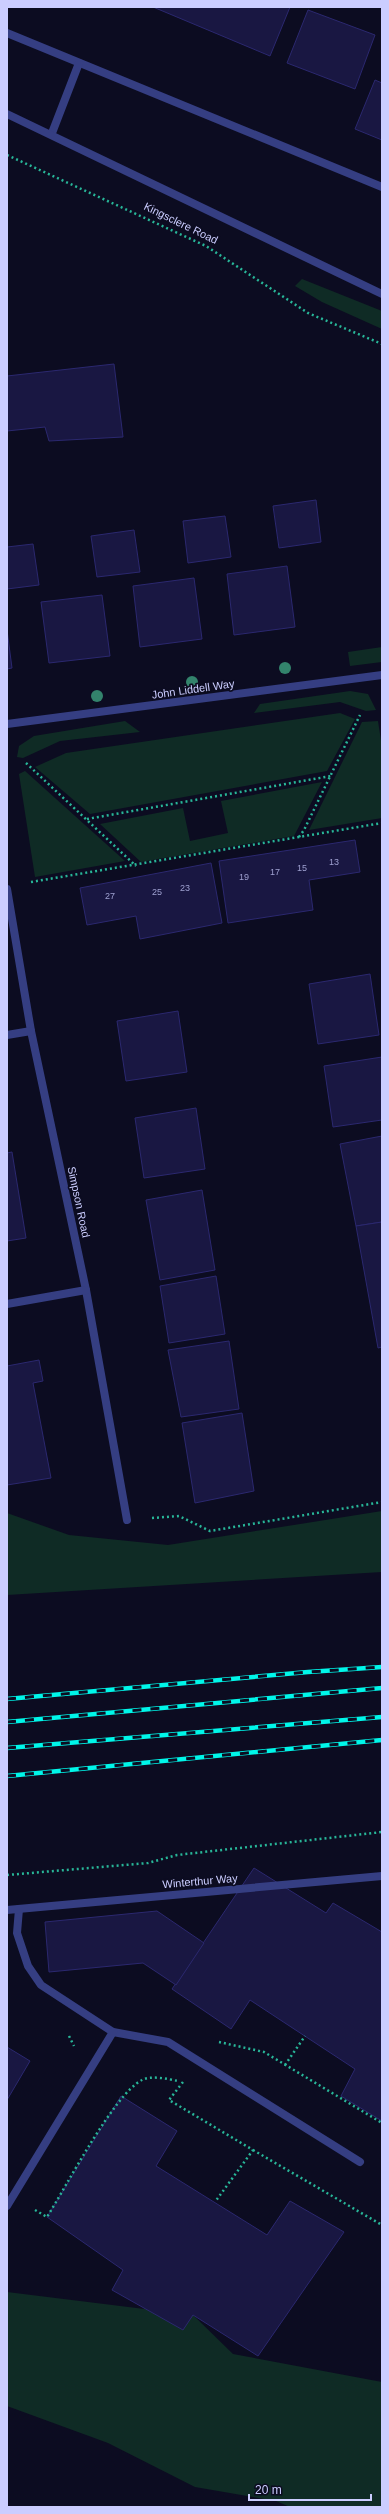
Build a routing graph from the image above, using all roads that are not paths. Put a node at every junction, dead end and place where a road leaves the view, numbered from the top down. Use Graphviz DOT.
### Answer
graph roads {
  1 [pos="7,33"];
  2 [pos="79,63"];
  3 [pos="7,114"];
  4 [pos="52,133"];
  5 [pos="382,187"];
  6 [pos="382,294"];
  7 [pos="382,675"];
  8 [pos="7,724"];
  9 [pos="7,889"];
  10 [pos="31,1031"];
  11 [pos="7,1035"];
  12 [pos="86,1290"];
  13 [pos="7,1304"];
  14 [pos="127,1520"];
  15 [pos="382,1876"];
  16 [pos="19,1909"];
  17 [pos="7,1910"];
  18 [pos="113,2032"];
  19 [pos="360,2162"];
  20 [pos="7,2206"];
  1 -- 2 [label="street"];
  2 -- 4 [label="street"];
  2 -- 5 [label="street"];
  3 -- 4 [label="street"];
  4 -- 6 [label="street"];
  7 -- 8 [label="street, John Liddell Way"];
  9 -- 10 [label="street, Simpson Road"];
  10 -- 11 [label="street"];
  10 -- 12 [label="street, Simpson Road"];
  12 -- 13 [label="street"];
  12 -- 14 [label="street, Simpson Road"];
  15 -- 16 [label="street, Winterthur Way"];
  16 -- 17 [label="street, Winterthur Way"];
  16 -- 18 [label="street"];
  18 -- 19 [label="street"];
  18 -- 20 [label="street"];
}
